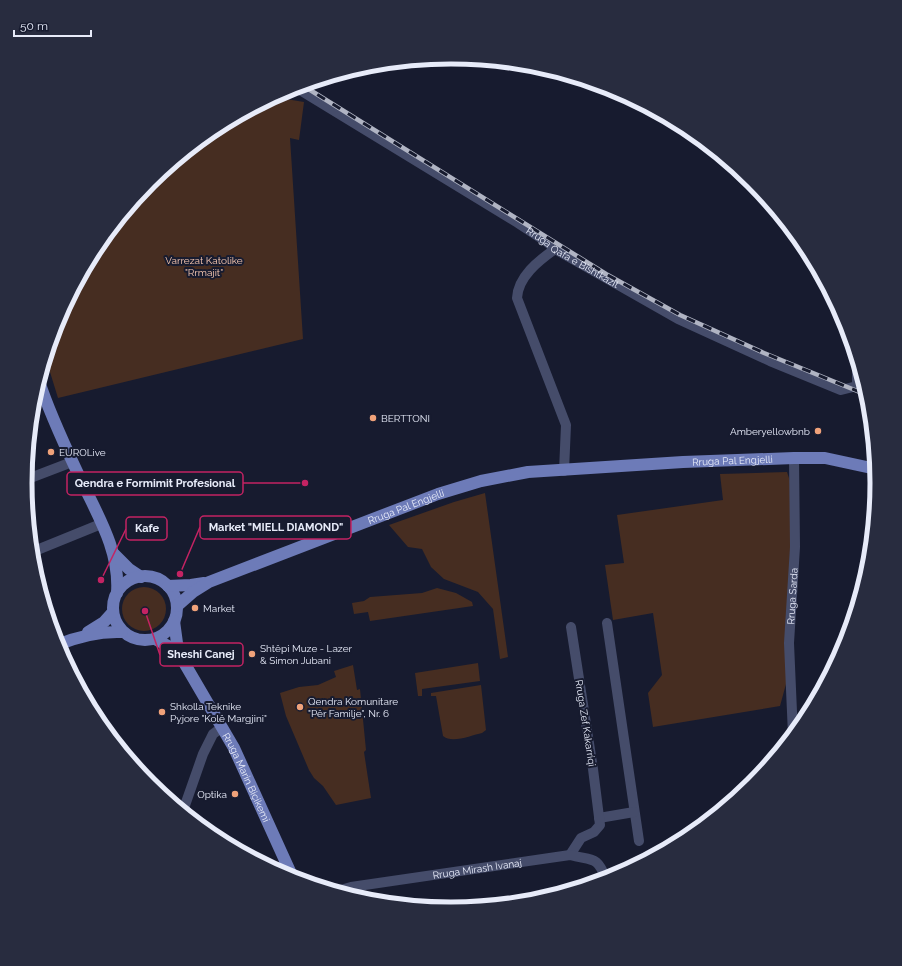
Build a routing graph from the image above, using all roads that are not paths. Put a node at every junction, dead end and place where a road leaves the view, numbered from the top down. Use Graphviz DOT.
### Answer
graph roads {
  1 [pos="302,91"];
  2 [pos="555,249"];
  3 [pos="859,388"];
  4 [pos="40,401"];
  5 [pos="794,458"];
  6 [pos="72,462"];
  7 [pos="869,468"];
  8 [pos="564,471"];
  9 [pos="32,477"];
  10 [pos="101,524"];
  11 [pos="38,550"];
  12 [pos="114,554"];
  13 [pos="141,576"];
  14 [pos="209,582"];
  15 [pos="168,586"];
  16 [pos="117,593"];
  17 [pos="177,606"];
  18 [pos="113,612"];
  19 [pos="174,621"];
  20 [pos="607,622"];
  21 [pos="571,627"];
  22 [pos="122,632"];
  23 [pos="84,635"];
  24 [pos="155,639"];
  25 [pos="64,642"];
  26 [pos="182,660"];
  27 [pos="793,725"];
  28 [pos="222,728"];
  29 [pos="185,806"];
  30 [pos="634,812"];
  31 [pos="599,818"];
  32 [pos="639,841"];
  33 [pos="570,855"];
  34 [pos="289,869"];
  35 [pos="603,873"];
  36 [pos="345,888"];
  1 -- 2 [label="street, Rruga Qafa e Bishtkazit"];
  2 -- 3 [label="street, Rruga Qafa e Bishtkazit"];
  2 -- 8 [label="street"];
  4 -- 6 [label="main road"];
  5 -- 7 [label="main road, Rruga Pal Engjelli"];
  5 -- 8 [label="main road, Rruga Pal Engjelli"];
  5 -- 27 [label="street, Rruga Sarda"];
  6 -- 9 [label="street"];
  6 -- 10 [label="main road"];
  8 -- 14 [label="main road, Rruga Pal Engjelli"];
  10 -- 11 [label="street"];
  10 -- 12 [label="main road"];
  12 -- 13 [label="main road"];
  12 -- 16 [label="main road"];
  13 -- 15 [label="main road"];
  13 -- 16 [label="main road"];
  14 -- 15 [label="main road, Rruga Pal Engjelli"];
  14 -- 17 [label="main road, Rruga Pal Engjelli"];
  15 -- 17 [label="main road"];
  16 -- 18 [label="main road"];
  17 -- 19 [label="main road"];
  18 -- 22 [label="main road"];
  18 -- 23 [label="main road"];
  19 -- 24 [label="main road"];
  19 -- 26 [label="main road, Rruga Marin Biçikemi"];
  20 -- 30 [label="street"];
  21 -- 31 [label="street, Rruga Zef Kakarriqi"];
  22 -- 23 [label="main road"];
  22 -- 24 [label="main road"];
  23 -- 25 [label="main road"];
  24 -- 26 [label="main road, Rruga Marin Biçikemi"];
  26 -- 28 [label="main road, Rruga Marin Biçikemi"];
  28 -- 29 [label="street"];
  28 -- 34 [label="main road, Rruga Marin Biçikemi"];
  30 -- 31 [label="street"];
  30 -- 32 [label="street"];
  31 -- 33 [label="street"];
  33 -- 35 [label="street, Rruga Mirash Ivanaj"];
  33 -- 36 [label="street, Rruga Mirash Ivanaj"];
}
